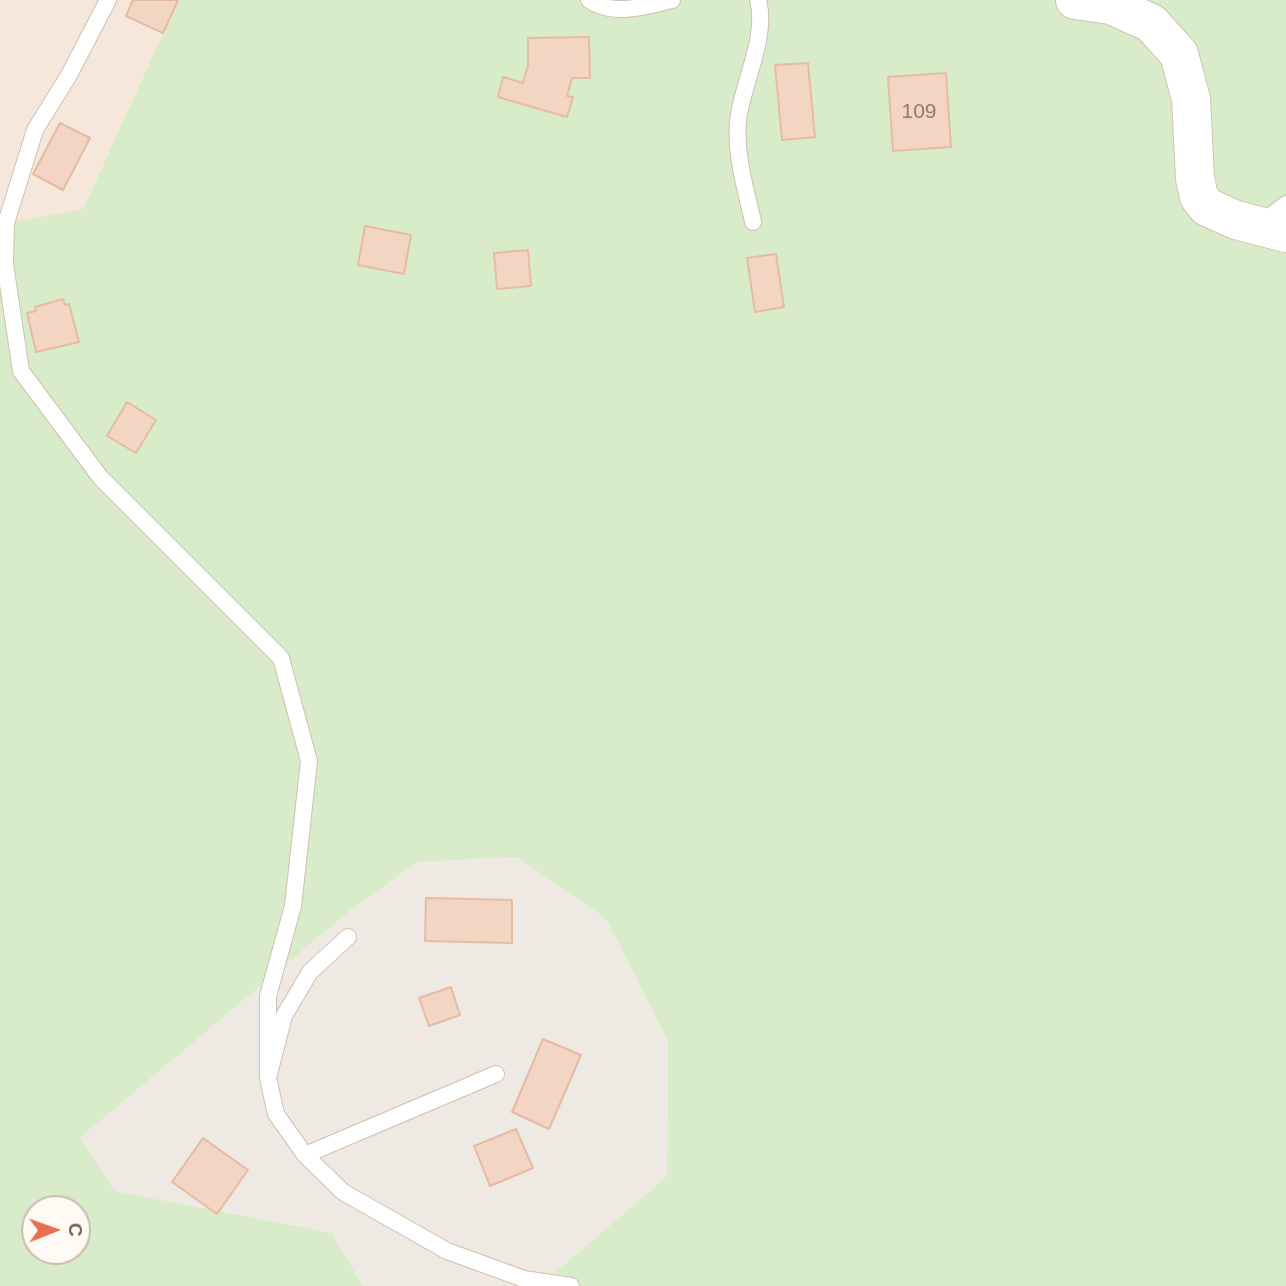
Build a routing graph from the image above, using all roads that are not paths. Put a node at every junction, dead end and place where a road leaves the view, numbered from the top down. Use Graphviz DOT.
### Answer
graph roads {
  1 [pos="108,0"];
  2 [pos="589,0"];
  3 [pos="672,0"];
  4 [pos="758,0"];
  5 [pos="1075,0"];
  6 [pos="1276,221"];
  7 [pos="753,222"];
  8 [pos="348,937"];
  9 [pos="496,1074"];
  10 [pos="268,1078"];
  11 [pos="306,1155"];
  12 [pos="571,1286"];
  1 -- 10 [label="lane"];
  2 -- 3 [label="lane"];
  4 -- 7 [label="lane"];
  5 -- 6 [label="street"];
  8 -- 10 [label="lane"];
  9 -- 11 [label="lane"];
  10 -- 11 [label="lane"];
  11 -- 12 [label="lane"];
}
